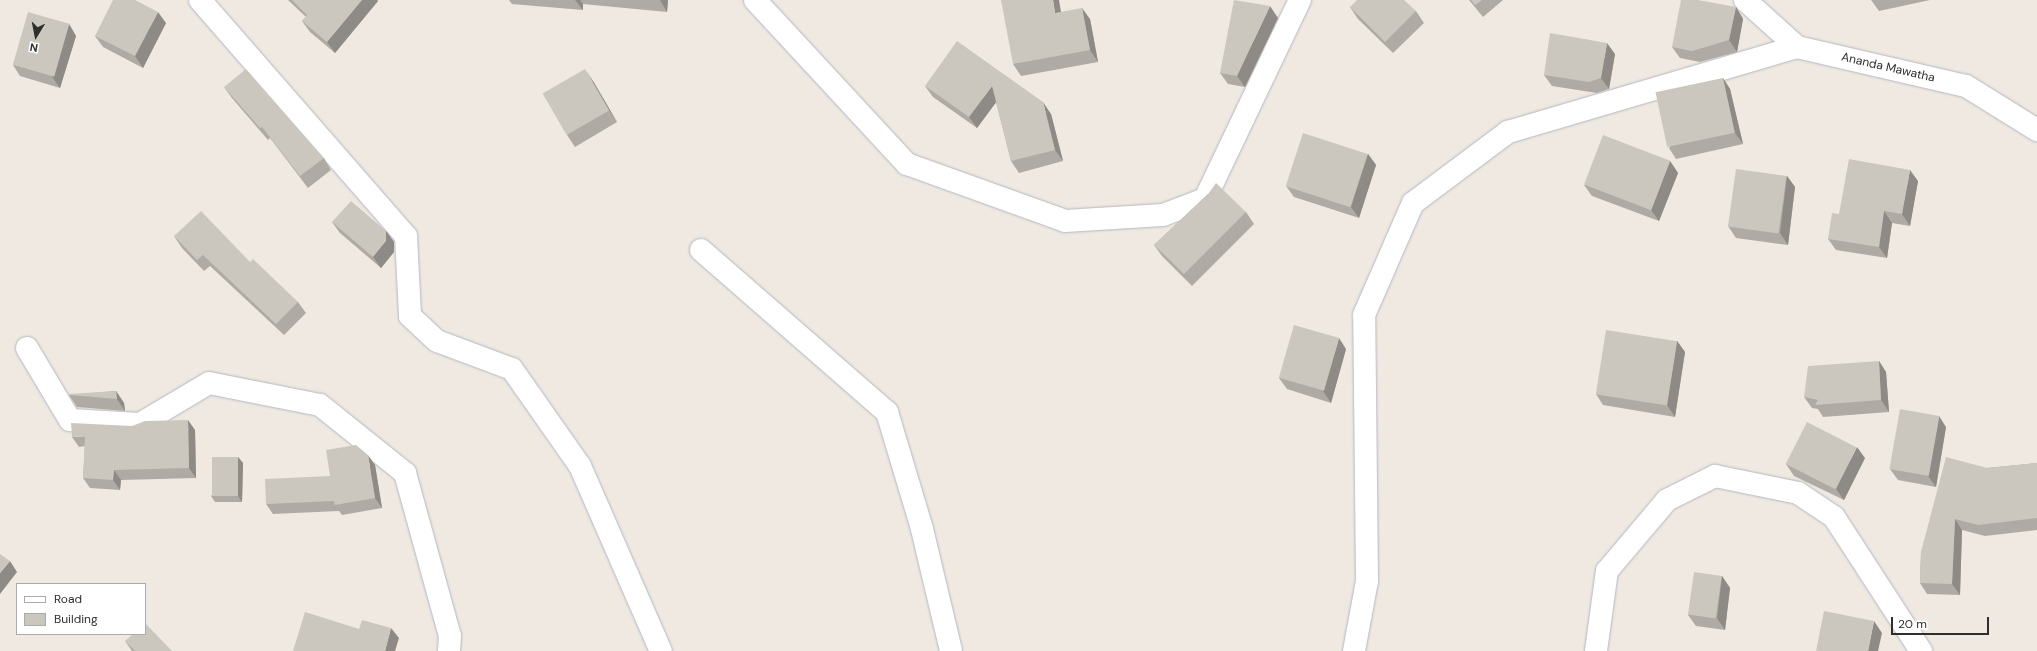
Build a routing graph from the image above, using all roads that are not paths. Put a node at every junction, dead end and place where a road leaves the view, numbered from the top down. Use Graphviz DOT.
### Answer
graph roads {
  1 [pos="200,0"];
  2 [pos="755,0"];
  3 [pos="1300,0"];
  4 [pos="1745,0"];
  5 [pos="1797,47"];
  6 [pos="2037,130"];
  7 [pos="701,250"];
  8 [pos="27,348"];
  9 [pos="449,651"];
  10 [pos="660,651"];
  11 [pos="950,651"];
  12 [pos="1354,651"];
  13 [pos="1596,651"];
  14 [pos="1921,651"];
  1 -- 10 [label="street"];
  2 -- 3 [label="street"];
  4 -- 5 [label="street, Ananda Mawatha"];
  5 -- 6 [label="street, Ananda Mawatha"];
  5 -- 12 [label="street"];
  7 -- 11 [label="street"];
  8 -- 9 [label="street"];
  13 -- 14 [label="street"];
}
